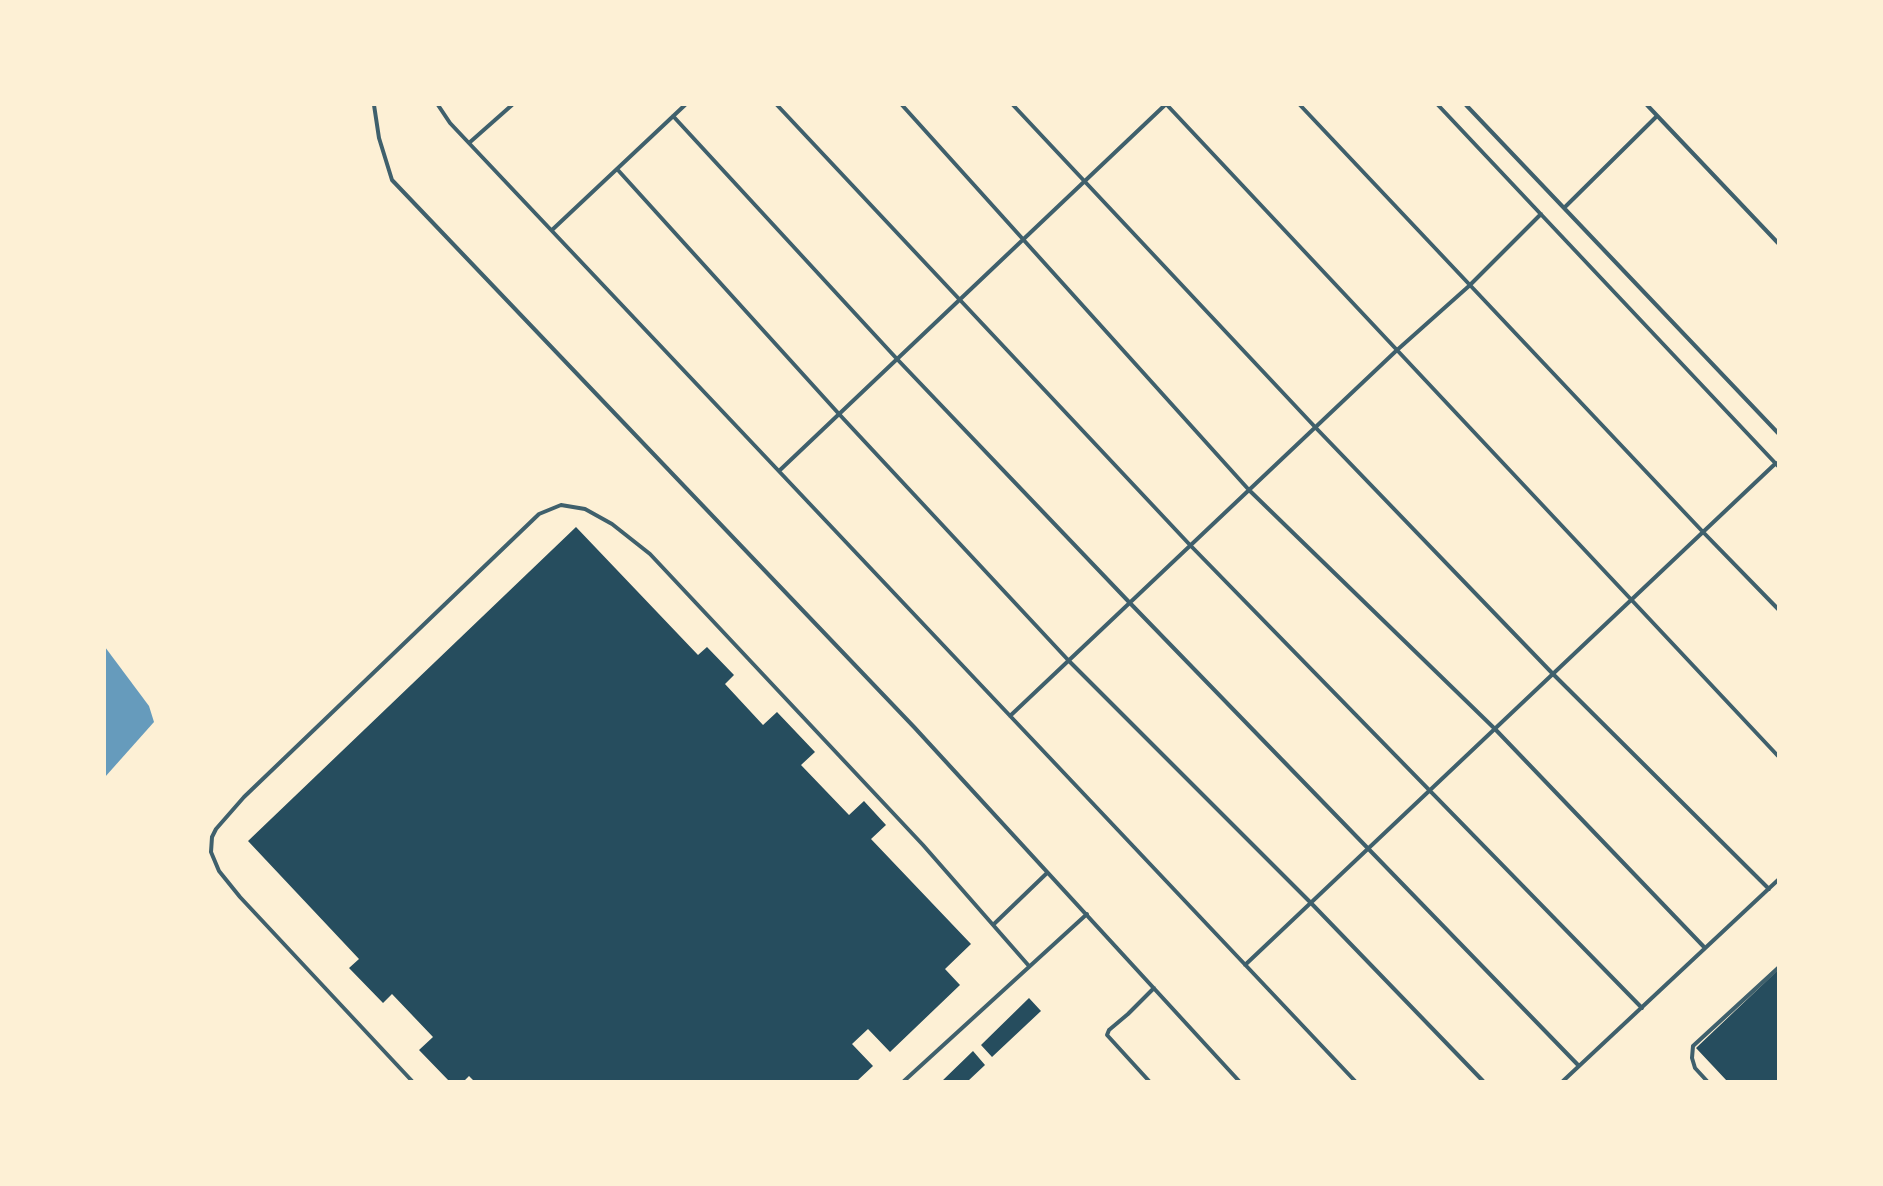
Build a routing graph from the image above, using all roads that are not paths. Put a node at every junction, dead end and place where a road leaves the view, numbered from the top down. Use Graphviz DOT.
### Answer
graph roads {
  1 [pos="374,105"];
  2 [pos="438,105"];
  3 [pos="512,105"];
  4 [pos="685,105"];
  5 [pos="777,105"];
  6 [pos="902,105"];
  7 [pos="1013,105"];
  8 [pos="1166,105"];
  9 [pos="1300,105"];
  10 [pos="1438,105"];
  11 [pos="1466,105"];
  12 [pos="1647,105"];
  13 [pos="673,116"];
  14 [pos="1658,116"];
  15 [pos="470,143"];
  16 [pos="617,169"];
  17 [pos="1084,182"];
  18 [pos="1564,208"];
  19 [pos="1541,214"];
  20 [pos="552,231"];
  21 [pos="1023,239"];
  22 [pos="1778,243"];
  23 [pos="1470,286"];
  24 [pos="960,299"];
  25 [pos="1396,351"];
  26 [pos="897,359"];
  27 [pos="839,414"];
  28 [pos="1316,428"];
  29 [pos="1778,433"];
  30 [pos="1777,465"];
  31 [pos="779,471"];
  32 [pos="1249,490"];
  33 [pos="1703,532"];
  34 [pos="1190,545"];
  35 [pos="1632,600"];
  36 [pos="1129,602"];
  37 [pos="1778,609"];
  38 [pos="1069,661"];
  39 [pos="1553,674"];
  40 [pos="1010,716"];
  41 [pos="1495,729"];
  42 [pos="1778,756"];
  43 [pos="1429,791"];
  44 [pos="1368,848"];
  45 [pos="1048,873"];
  46 [pos="1778,880"];
  47 [pos="1769,889"];
  48 [pos="1311,903"];
  49 [pos="1087,914"];
  50 [pos="994,924"];
  51 [pos="1705,948"];
  52 [pos="1245,965"];
  53 [pos="1029,966"];
  54 [pos="1778,968"];
  55 [pos="1154,988"];
  56 [pos="1642,1008"];
  57 [pos="1579,1066"];
  58 [pos="412,1081"];
  59 [pos="904,1081"];
  60 [pos="1149,1081"];
  61 [pos="1239,1081"];
  62 [pos="1355,1081"];
  63 [pos="1484,1081"];
  64 [pos="1563,1081"];
  65 [pos="1707,1081"];
  1 -- 45 [label="lane"];
  2 -- 15 [label="lane"];
  3 -- 15 [label="lane"];
  4 -- 13 [label="lane"];
  5 -- 24 [label="lane"];
  6 -- 21 [label="lane"];
  7 -- 17 [label="lane"];
  8 -- 17 [label="lane"];
  8 -- 25 [label="lane"];
  9 -- 23 [label="lane"];
  10 -- 19 [label="lane"];
  11 -- 18 [label="lane"];
  12 -- 14 [label="lane"];
  13 -- 16 [label="lane"];
  13 -- 26 [label="lane"];
  14 -- 18 [label="lane"];
  14 -- 22 [label="lane"];
  15 -- 20 [label="lane"];
  16 -- 20 [label="lane"];
  16 -- 27 [label="lane"];
  17 -- 21 [label="lane"];
  17 -- 28 [label="lane"];
  18 -- 29 [label="lane"];
  19 -- 23 [label="lane"];
  19 -- 30 [label="lane"];
  20 -- 31 [label="lane"];
  21 -- 24 [label="lane"];
  21 -- 32 [label="lane"];
  23 -- 25 [label="lane"];
  23 -- 33 [label="lane"];
  24 -- 26 [label="lane"];
  24 -- 34 [label="lane"];
  25 -- 28 [label="lane"];
  25 -- 35 [label="lane"];
  26 -- 27 [label="lane"];
  26 -- 36 [label="lane"];
  27 -- 31 [label="lane"];
  27 -- 38 [label="lane"];
  28 -- 32 [label="lane"];
  28 -- 39 [label="lane"];
  30 -- 33 [label="lane"];
  31 -- 40 [label="lane"];
  32 -- 34 [label="lane"];
  32 -- 41 [label="lane"];
  33 -- 35 [label="lane"];
  33 -- 37 [label="lane"];
  34 -- 36 [label="lane"];
  34 -- 43 [label="lane"];
  35 -- 39 [label="lane"];
  35 -- 42 [label="lane"];
  36 -- 38 [label="lane"];
  36 -- 44 [label="lane"];
  38 -- 40 [label="lane"];
  38 -- 48 [label="lane"];
  39 -- 41 [label="lane"];
  39 -- 47 [label="lane"];
  40 -- 52 [label="lane"];
  41 -- 43 [label="lane"];
  41 -- 51 [label="lane"];
  43 -- 44 [label="lane"];
  43 -- 56 [label="lane"];
  44 -- 48 [label="lane"];
  44 -- 57 [label="lane"];
  45 -- 49 [label="lane"];
  45 -- 50 [label="lane"];
  46 -- 47 [label="lane"];
  47 -- 51 [label="lane"];
  48 -- 52 [label="lane"];
  48 -- 63 [label="lane"];
  49 -- 53 [label="lane"];
  49 -- 55 [label="lane"];
  50 -- 53 [label="lane"];
  50 -- 58 [label="lane"];
  51 -- 56 [label="lane"];
  52 -- 62 [label="lane"];
  53 -- 59 [label="lane"];
  54 -- 65 [label="lane"];
  55 -- 60 [label="lane"];
  55 -- 61 [label="lane"];
  56 -- 57 [label="lane"];
  57 -- 64 [label="lane"];
}
